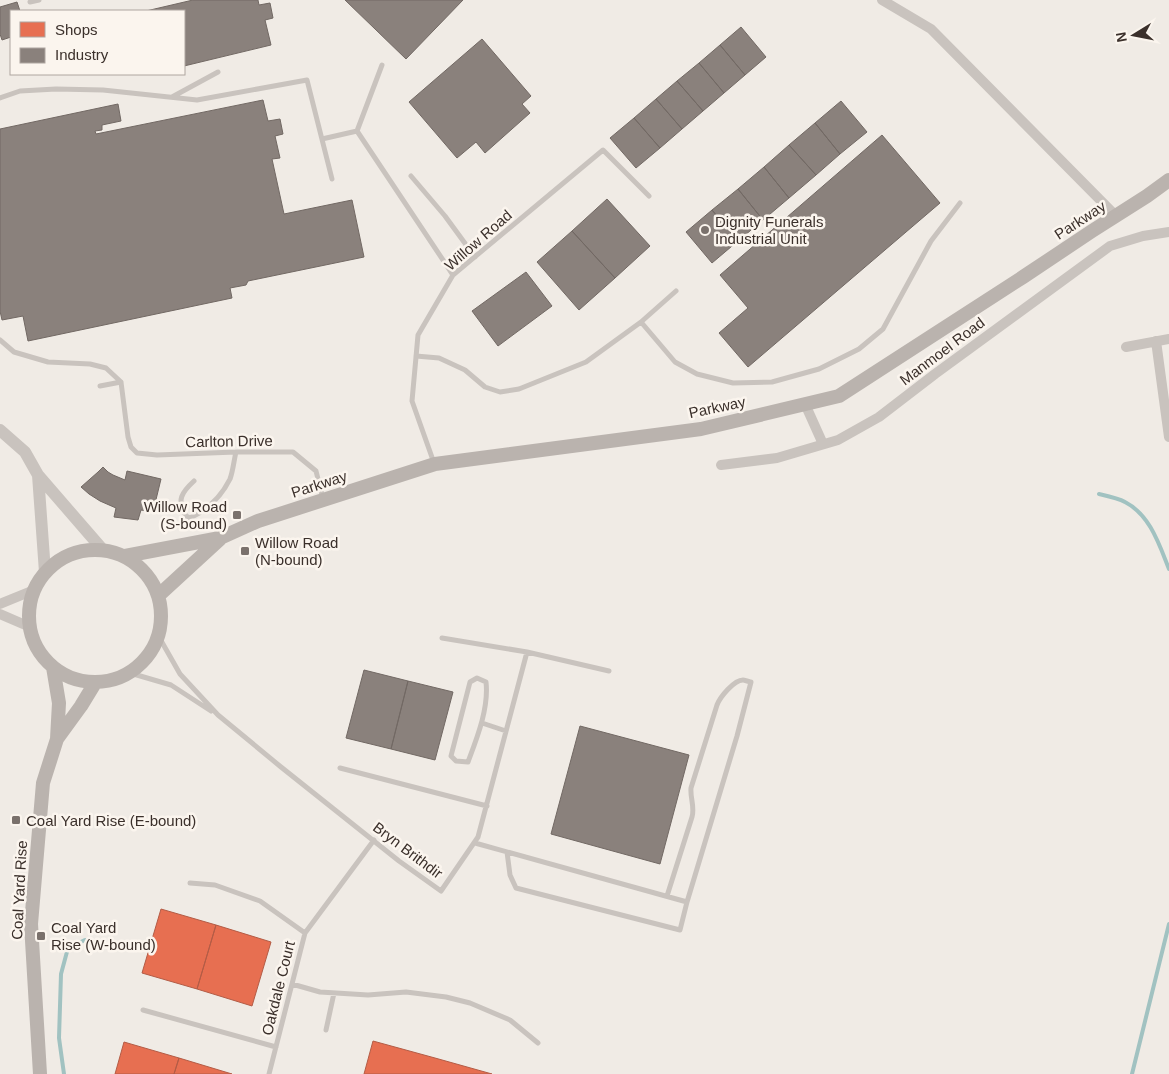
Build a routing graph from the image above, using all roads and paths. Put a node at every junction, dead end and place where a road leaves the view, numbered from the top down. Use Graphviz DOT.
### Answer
graph roads {
  1 [pos="40,0"];
  2 [pos="882,0"];
  3 [pos="30,2"];
  4 [pos="382,65"];
  5 [pos="218,72"];
  6 [pos="0,98"];
  7 [pos="172,98"];
  8 [pos="357,130"];
  9 [pos="322,138"];
  10 [pos="411,176"];
  11 [pos="332,179"];
  12 [pos="1169,180"];
  13 [pos="649,196"];
  14 [pos="960,204"];
  15 [pos="1116,216"];
  16 [pos="1169,232"];
  17 [pos="475,256"];
  18 [pos="453,275"];
  19 [pos="676,292"];
  20 [pos="640,322"];
  21 [pos="1169,339"];
  22 [pos="0,340"];
  23 [pos="1156,341"];
  24 [pos="1126,348"];
  25 [pos="416,356"];
  26 [pos="121,382"];
  27 [pos="100,386"];
  28 [pos="805,404"];
  29 [pos="0,430"];
  30 [pos="1169,437"];
  31 [pos="823,444"];
  32 [pos="236,452"];
  33 [pos="435,464"];
  34 [pos="720,465"];
  35 [pos="38,475"];
  36 [pos="194,480"];
  37 [pos="324,500"];
  38 [pos="220,538"];
  39 [pos="103,550"];
  40 [pos="126,556"];
  41 [pos="45,572"];
  42 [pos="34,590"];
  43 [pos="159,595"];
  44 [pos="0,604"];
  45 [pos="0,614"];
  46 [pos="30,627"];
  47 [pos="159,637"];
  48 [pos="442,638"];
  49 [pos="527,652"];
  50 [pos="53,667"];
  51 [pos="608,672"];
  52 [pos="130,673"];
  53 [pos="95,683"];
  54 [pos="218,715"];
  55 [pos="482,723"];
  56 [pos="506,731"];
  57 [pos="57,739"];
  58 [pos="340,768"];
  59 [pos="487,806"];
  60 [pos="374,840"];
  61 [pos="475,843"];
  62 [pos="507,852"];
  63 [pos="190,883"];
  64 [pos="667,896"];
  65 [pos="687,902"];
  66 [pos="305,933"];
  67 [pos="292,984"];
  68 [pos="334,993"];
  69 [pos="143,1010"];
  70 [pos="326,1030"];
  71 [pos="538,1043"];
  72 [pos="276,1047"];
  73 [pos="40,1074"];
  74 [pos="269,1074"];
  1 -- 3 [label="lane"];
  2 -- 15 [label="street"];
  4 -- 8 [label="lane"];
  5 -- 7 [label="lane"];
  6 -- 7 [label="lane"];
  7 -- 9 [label="lane"];
  8 -- 9 [label="lane"];
  8 -- 18 [label="lane"];
  9 -- 11 [label="lane"];
  10 -- 17 [label="lane"];
  12 -- 15 [label="main road, Parkway"];
  13 -- 17 [label="lane, Willow Road"];
  14 -- 20 [label="lane"];
  15 -- 28 [label="main road, Parkway"];
  16 -- 31 [label="street, Manmoel Road"];
  17 -- 18 [label="lane, Willow Road"];
  18 -- 25 [label="lane, Willow Road"];
  19 -- 20 [label="lane"];
  20 -- 25 [label="lane"];
  21 -- 23 [label="street"];
  22 -- 26 [label="lane"];
  23 -- 24 [label="street"];
  23 -- 30 [label="street"];
  25 -- 33 [label="lane, Willow Road"];
  26 -- 27 [label="lane"];
  26 -- 32 [label="lane, Carlton Drive"];
  28 -- 31 [label="street"];
  28 -- 33 [label="main road, Parkway"];
  29 -- 35 [label="street"];
  31 -- 34 [label="street, Manmoel Road"];
  32 -- 36 [label="lane"];
  32 -- 37 [label="lane, Carlton Drive"];
  33 -- 37 [label="main road, Parkway"];
  35 -- 39 [label="street"];
  35 -- 41 [label="street"];
  37 -- 38 [label="main road, Parkway"];
  38 -- 40 [label="main road"];
  38 -- 43 [label="main road"];
  39 -- 40 [label="main road"];
  39 -- 41 [label="main road"];
  40 -- 43 [label="main road"];
  41 -- 42 [label="main road"];
  42 -- 44 [label="street"];
  42 -- 46 [label="main road"];
  43 -- 47 [label="main road"];
  45 -- 46 [label="street"];
  46 -- 50 [label="main road"];
  47 -- 52 [label="main road"];
  47 -- 54 [label="lane, Bryn Brithdir"];
  48 -- 49 [label="lane"];
  49 -- 51 [label="lane"];
  49 -- 56 [label="lane, Bryn Brithdir"];
  50 -- 53 [label="main road"];
  50 -- 57 [label="main road, Coal Yard Rise"];
  52 -- 53 [label="main road"];
  52 -- 54 [label="lane"];
  53 -- 57 [label="main road, Coal Yard Rise"];
  54 -- 60 [label="lane, Bryn Brithdir"];
  55 -- 55 [label="lane"];
  55 -- 56 [label="lane"];
  56 -- 59 [label="lane, Bryn Brithdir"];
  57 -- 73 [label="main road, Coal Yard Rise"];
  58 -- 59 [label="lane"];
  59 -- 61 [label="lane, Bryn Brithdir"];
  60 -- 61 [label="lane, Bryn Brithdir"];
  60 -- 66 [label="lane, Oakdale Court"];
  61 -- 62 [label="lane"];
  62 -- 64 [label="lane"];
  62 -- 65 [label="lane"];
  63 -- 66 [label="lane"];
  64 -- 65 [label="lane"];
  64 -- 65 [label="lane"];
  66 -- 67 [label="lane, Oakdale Court"];
  67 -- 68 [label="lane"];
  67 -- 72 [label="lane, Oakdale Court"];
  68 -- 70 [label="lane"];
  68 -- 71 [label="lane"];
  69 -- 72 [label="lane"];
  72 -- 74 [label="lane, Oakdale Court"];
}
